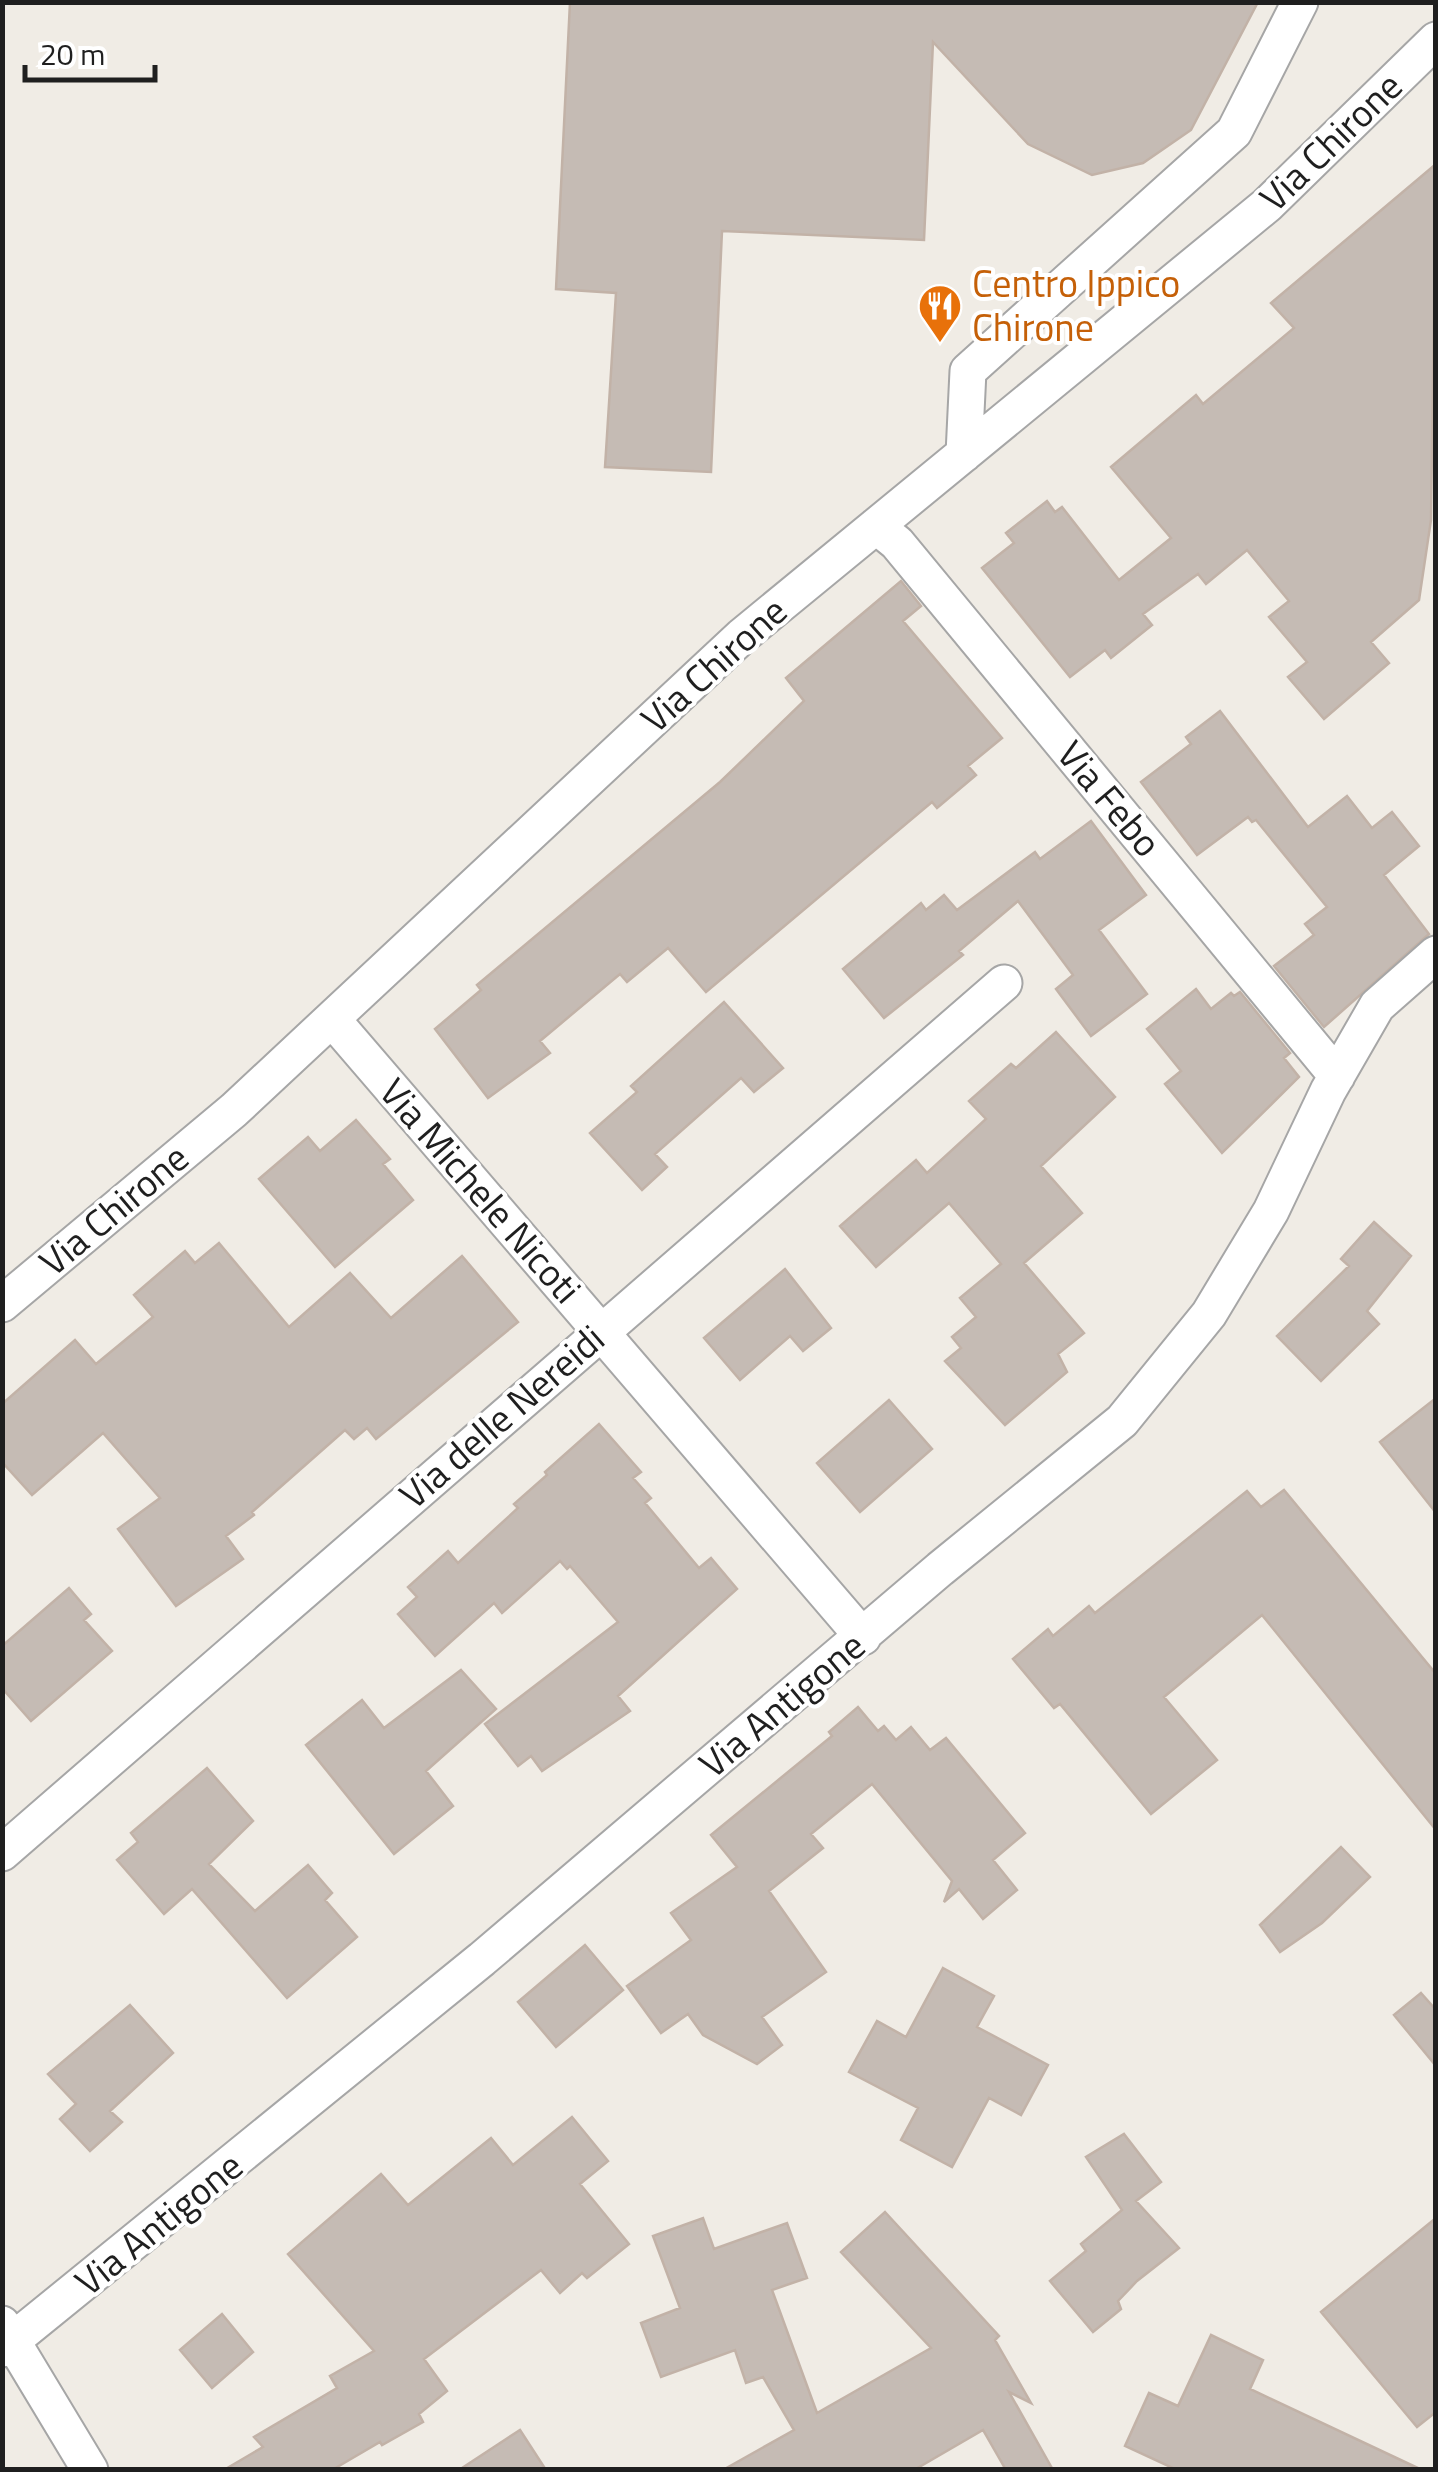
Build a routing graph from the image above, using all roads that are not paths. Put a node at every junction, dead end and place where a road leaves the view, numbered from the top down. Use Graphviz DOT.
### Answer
graph roads {
  1 [pos="1300,2"];
  2 [pos="1436,40"];
  3 [pos="964,454"];
  4 [pos="876,526"];
  5 [pos="1436,954"];
  6 [pos="1004,984"];
  7 [pos="332,1019"];
  8 [pos="1337,1076"];
  9 [pos="2,1304"];
  10 [pos="600,1332"];
  11 [pos="863,1637"];
  12 [pos="2,1854"];
  13 [pos="6,2338"];
  14 [pos="90,2470"];
  1 -- 3 [label="street"];
  2 -- 3 [label="street, Via Chirone"];
  3 -- 4 [label="street, Via Chirone"];
  4 -- 7 [label="street, Via Chirone"];
  4 -- 8 [label="street, Via Febo"];
  5 -- 8 [label="street, Via Antigone"];
  6 -- 10 [label="street, Via delle Nereidi"];
  7 -- 9 [label="street, Via Chirone"];
  7 -- 10 [label="street, Via Michele Nicoti"];
  8 -- 11 [label="street, Via Antigone"];
  10 -- 11 [label="street, Via Michele Nicoti"];
  10 -- 12 [label="street, Via delle Nereidi"];
  11 -- 13 [label="street, Via Antigone"];
  13 -- 14 [label="street"];
}
